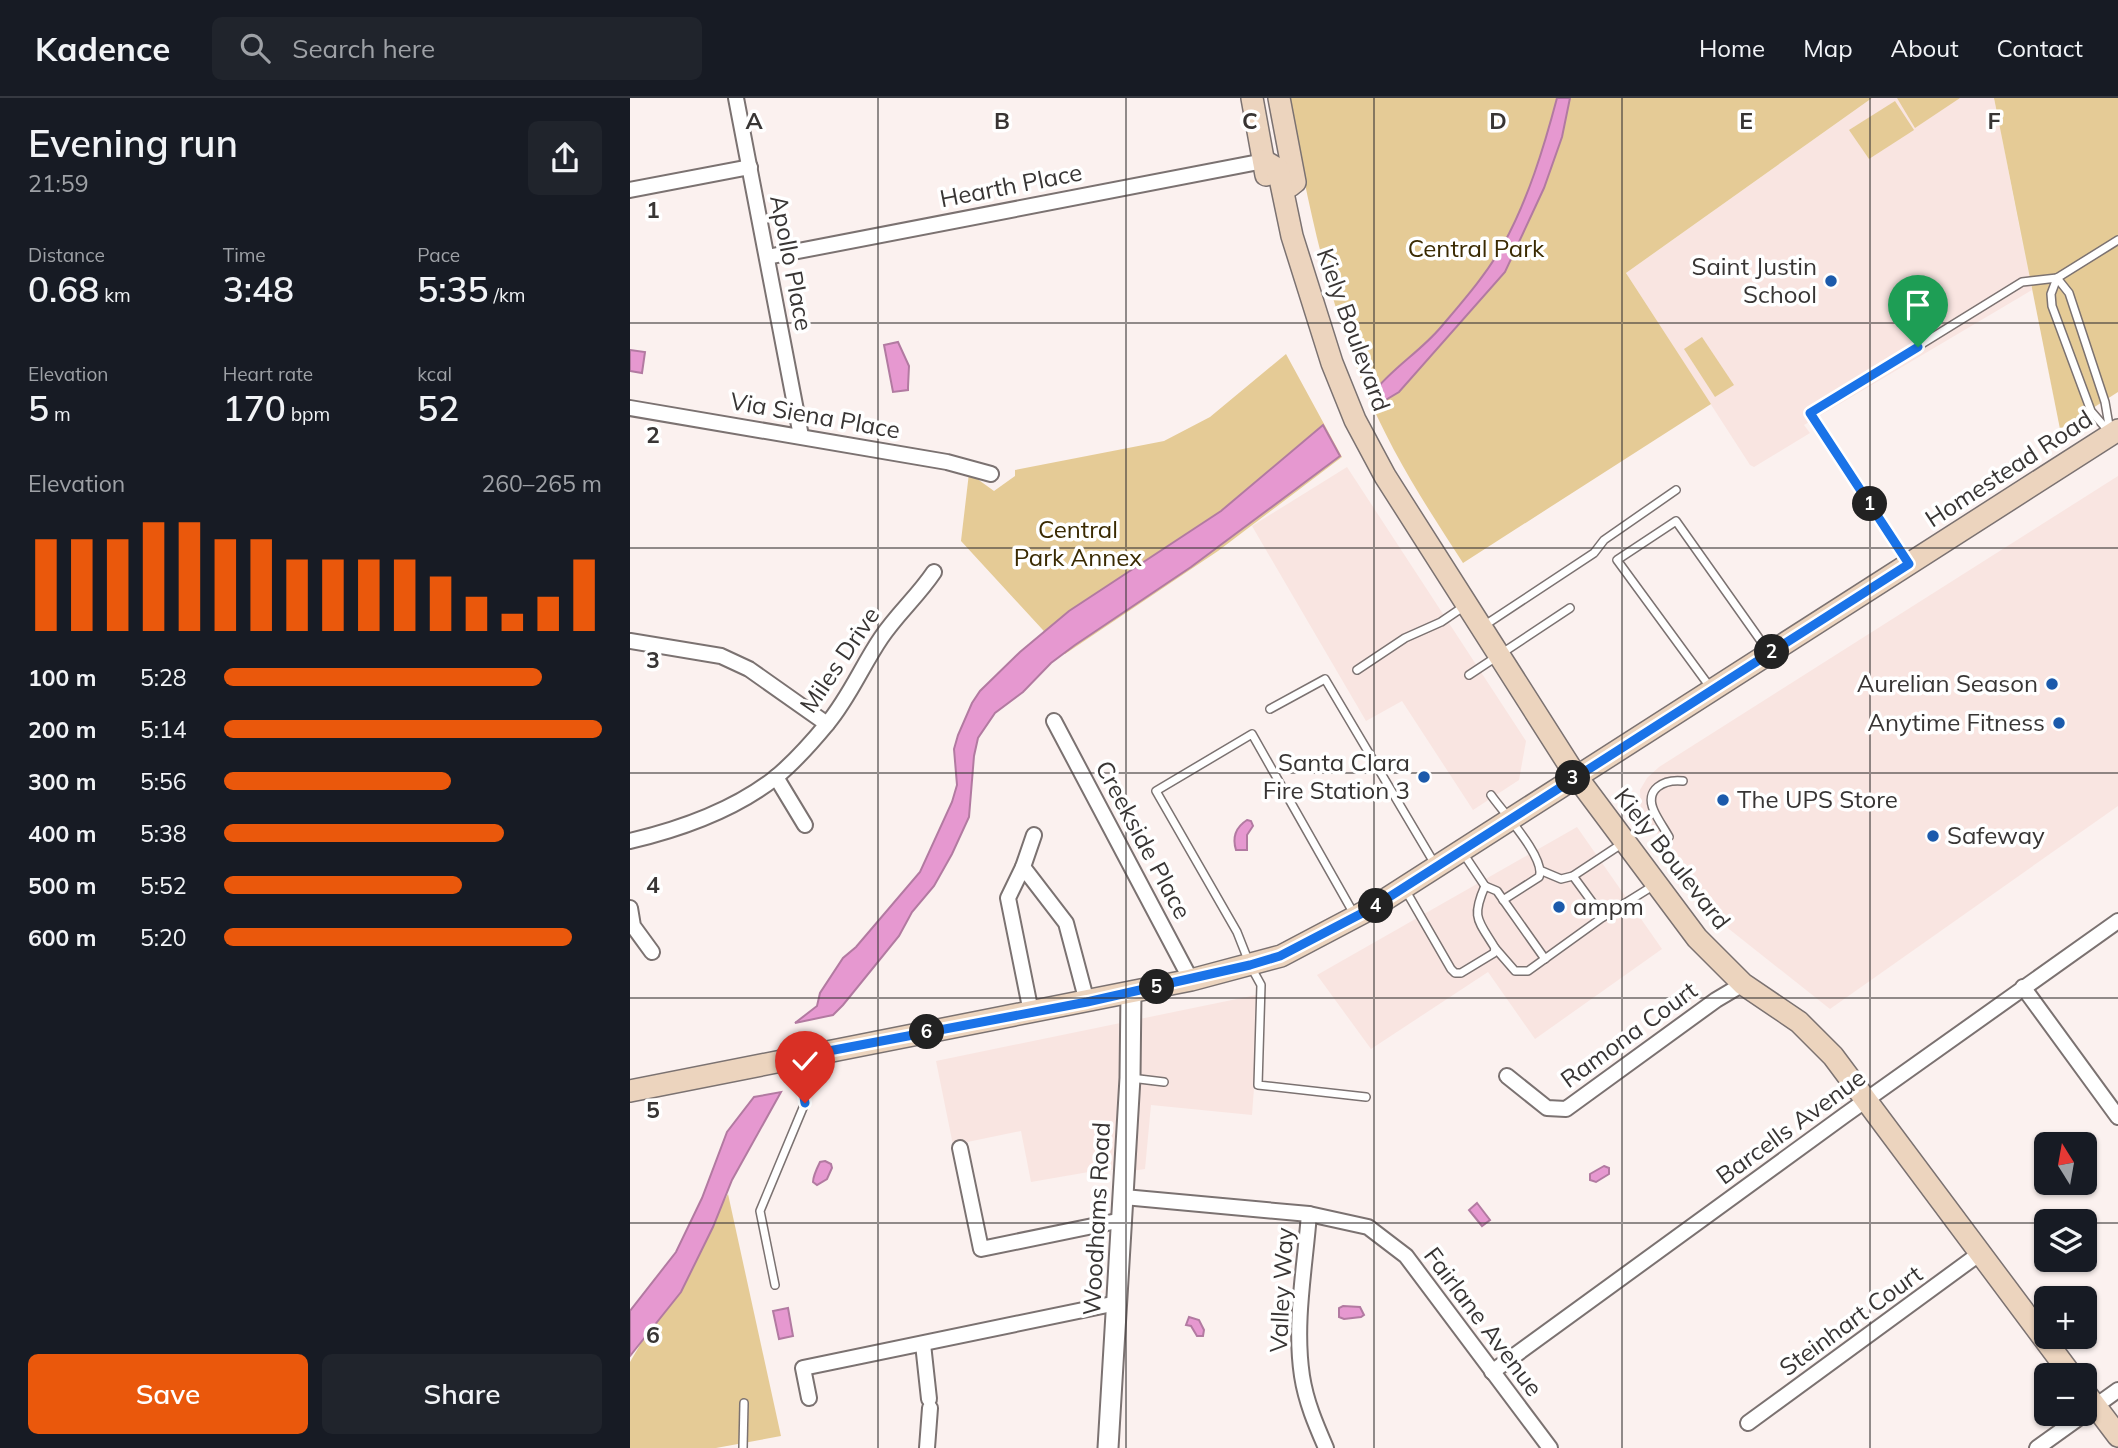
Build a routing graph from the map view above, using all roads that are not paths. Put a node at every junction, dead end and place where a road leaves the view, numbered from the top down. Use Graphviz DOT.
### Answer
graph roads {
  1 [pos="736,98"];
  2 [pos="1252,98"];
  3 [pos="1279,98"];
  4 [pos="1264,161"];
  5 [pos="750,167"];
  6 [pos="630,190"];
  7 [pos="1283,192"];
  8 [pos="2118,240"];
  9 [pos="767,257"];
  10 [pos="2057,278"];
  11 [pos="630,408"];
  12 [pos="2114,433"];
  13 [pos="801,436"];
  14 [pos="991,474"];
  15 [pos="1676,490"];
  16 [pos="1909,564"];
  17 [pos="934,572"];
  18 [pos="1466,604"];
  19 [pos="1570,608"];
  20 [pos="1481,627"];
  21 [pos="630,641"];
  22 [pos="1770,653"];
  23 [pos="1498,655"];
  24 [pos="1357,670"];
  25 [pos="1469,675"];
  26 [pos="1712,691"];
  27 [pos="1270,709"];
  28 [pos="1054,721"];
  29 [pos="827,724"];
  30 [pos="1576,776"];
  31 [pos="776,777"];
  32 [pos="1683,780"];
  33 [pos="1491,795"];
  34 [pos="1509,820"];
  35 [pos="805,825"];
  36 [pos="1034,835"];
  37 [pos="1669,837"];
  38 [pos="630,841"];
  39 [pos="1625,842"];
  40 [pos="1461,850"];
  41 [pos="1437,866"];
  42 [pos="1023,867"];
  43 [pos="1542,871"];
  44 [pos="1573,876"];
  45 [pos="1656,884"];
  46 [pos="1485,886"];
  47 [pos="1404,887"];
  48 [pos="1503,900"];
  49 [pos="630,908"];
  50 [pos="1355,917"];
  51 [pos="1603,918"];
  52 [pos="2118,920"];
  53 [pos="1495,947"];
  54 [pos="652,952"];
  55 [pos="1545,959"];
  56 [pos="1250,965"];
  57 [pos="1191,980"];
  58 [pos="1743,984"];
  59 [pos="2023,987"];
  60 [pos="1131,992"];
  61 [pos="1087,1002"];
  62 [pos="1031,1013"];
  63 [pos="797,1057"];
  64 [pos="1507,1076"];
  65 [pos="1130,1078"];
  66 [pos="1164,1082"];
  67 [pos="630,1091"];
  68 [pos="1366,1097"];
  69 [pos="1867,1100"];
  70 [pos="2118,1117"];
  71 [pos="960,1148"];
  72 [pos="1124,1198"];
  73 [pos="1309,1214"];
  74 [pos="1122,1220"];
  75 [pos="1979,1254"];
  76 [pos="775,1285"];
  77 [pos="1117,1303"];
  78 [pos="923,1344"];
  79 [pos="2062,1363"];
  80 [pos="1492,1372"];
  81 [pos="2118,1390"];
  82 [pos="2097,1396"];
  83 [pos="809,1398"];
  84 [pos="744,1403"];
  85 [pos="2097,1408"];
  86 [pos="1748,1423"];
  87 [pos="2060,1426"];
  88 [pos="2118,1436"];
  89 [pos="743,1448"];
  90 [pos="927,1448"];
  91 [pos="1108,1448"];
  92 [pos="1326,1448"];
  93 [pos="1550,1448"];
  94 [pos="2037,1448"];
  1 -- 5 [label="street, Apollo Place"];
  2 -- 4 [label="main road, Kiely Boulevard"];
  3 -- 7 [label="main road, Kiely Boulevard"];
  4 -- 7 [label="main road, Kiely Boulevard"];
  4 -- 9 [label="street, Hearth Place"];
  5 -- 6 [label="street"];
  5 -- 9 [label="street, Apollo Place"];
  7 -- 18 [label="main road, Kiely Boulevard"];
  8 -- 10 [label="lane"];
  9 -- 13 [label="street, Apollo Place"];
  10 -- 12 [label="lane"];
  10 -- 12 [label="lane"];
  10 -- 16 [label="lane"];
  11 -- 13 [label="street, Via Siena Place"];
  12 -- 16 [label="main road, Homestead Road"];
  13 -- 14 [label="street, Via Siena Place"];
  15 -- 20 [label="lane"];
  16 -- 22 [label="main road, Homestead Road"];
  17 -- 29 [label="street, Miles Drive"];
  18 -- 20 [label="main road, Kiely Boulevard"];
  18 -- 24 [label="lane"];
  19 -- 23 [label="lane"];
  20 -- 23 [label="main road, Kiely Boulevard"];
  21 -- 29 [label="street"];
  22 -- 26 [label="main road, Homestead Road"];
  22 -- 26 [label="lane"];
  23 -- 25 [label="lane"];
  23 -- 30 [label="main road, Kiely Boulevard"];
  26 -- 30 [label="main road, Homestead Road"];
  27 -- 41 [label="lane"];
  28 -- 57 [label="street, Creekside Place"];
  29 -- 31 [label="street, Miles Drive"];
  30 -- 34 [label="main road, Homestead Road"];
  30 -- 39 [label="main road, Kiely Boulevard"];
  31 -- 35 [label="street"];
  31 -- 38 [label="street, Miles Drive"];
  32 -- 37 [label="lane"];
  33 -- 34 [label="lane"];
  34 -- 40 [label="main road, Homestead Road"];
  34 -- 43 [label="lane"];
  36 -- 42 [label="street"];
  39 -- 44 [label="lane"];
  39 -- 45 [label="main road, Kiely Boulevard"];
  40 -- 41 [label="main road, Homestead Road"];
  40 -- 46 [label="lane"];
  41 -- 47 [label="main road, Homestead Road"];
  42 -- 61 [label="street"];
  42 -- 62 [label="street"];
  43 -- 44 [label="lane"];
  43 -- 48 [label="lane"];
  44 -- 51 [label="lane"];
  45 -- 51 [label="lane"];
  45 -- 58 [label="main road, Kiely Boulevard"];
  46 -- 48 [label="lane"];
  46 -- 53 [label="lane"];
  47 -- 50 [label="main road, Homestead Road"];
  47 -- 53 [label="lane"];
  48 -- 55 [label="lane"];
  49 -- 54 [label="street"];
  50 -- 56 [label="main road, Homestead Road"];
  50 -- 56 [label="lane"];
  51 -- 55 [label="lane"];
  52 -- 59 [label="street, Barcells Avenue"];
  53 -- 55 [label="lane"];
  56 -- 57 [label="main road, Homestead Road"];
  56 -- 68 [label="lane"];
  57 -- 60 [label="main road, Homestead Road"];
  58 -- 64 [label="street, Ramona Court"];
  58 -- 69 [label="main road, Kiely Boulevard"];
  59 -- 69 [label="street, Barcells Avenue"];
  59 -- 70 [label="street"];
  60 -- 61 [label="main road, Homestead Road"];
  60 -- 65 [label="street, Woodhams Road"];
  61 -- 62 [label="main road, Homestead Road"];
  62 -- 63 [label="main road, Homestead Road"];
  63 -- 67 [label="main road, Homestead Road"];
  63 -- 76 [label="lane"];
  65 -- 66 [label="lane"];
  65 -- 72 [label="street, Woodhams Road"];
  69 -- 75 [label="main road, Kiely Boulevard"];
  69 -- 80 [label="street, Barcells Avenue"];
  71 -- 74 [label="street"];
  72 -- 73 [label="street, Fairlane Avenue"];
  72 -- 74 [label="street, Woodhams Road"];
  73 -- 80 [label="street, Fairlane Avenue"];
  73 -- 92 [label="street, Valley Way"];
  74 -- 77 [label="street, Woodhams Road"];
  75 -- 79 [label="main road, Kiely Boulevard"];
  75 -- 86 [label="street, Steinhart Court"];
  77 -- 78 [label="street"];
  77 -- 91 [label="street, Woodhams Road"];
  78 -- 83 [label="street"];
  78 -- 90 [label="street"];
  80 -- 93 [label="street, Fairlane Avenue"];
  81 -- 82 [label="street"];
  84 -- 89 [label="lane"];
  85 -- 88 [label="main road"];
  87 -- 94 [label="street"];
}
